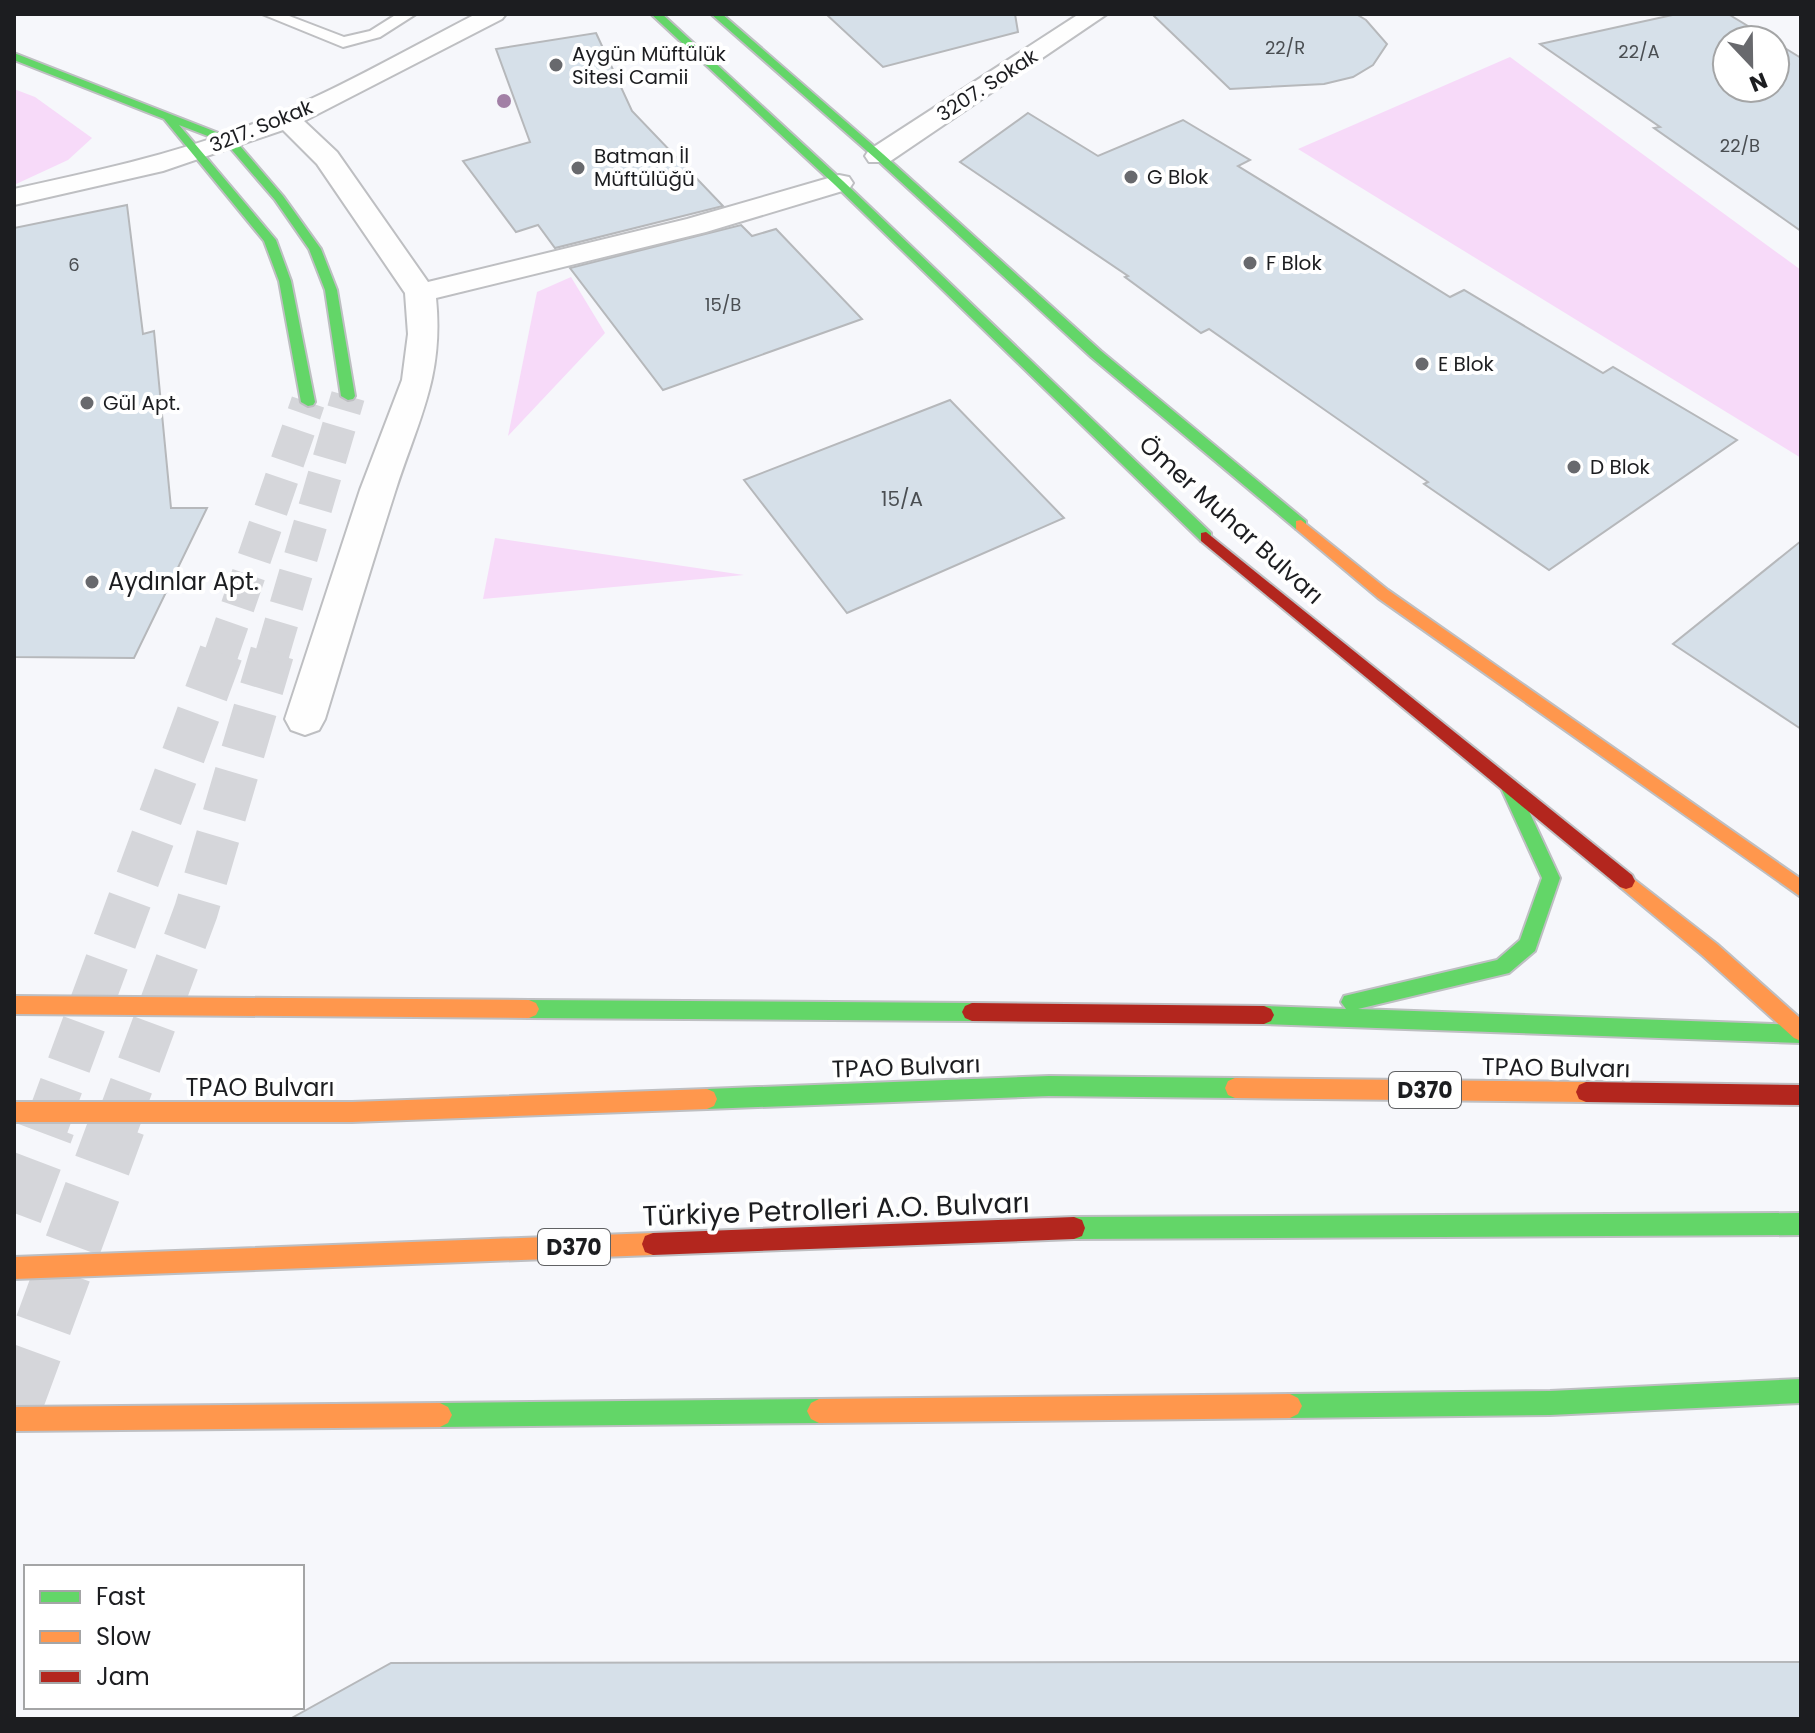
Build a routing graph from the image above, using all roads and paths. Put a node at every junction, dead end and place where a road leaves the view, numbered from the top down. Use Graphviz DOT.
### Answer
graph roads {
  1 [pos="270,14"];
  2 [pos="408,14"];
  3 [pos="494,14"];
  4 [pos="656,14"];
  5 [pos="716,14"];
  6 [pos="1095,14"];
  7 [pos="14,56"];
  8 [pos="167,118"];
  9 [pos="287,119"];
  10 [pos="230,141"];
  11 [pos="197,151"];
  12 [pos="879,156"];
  13 [pos="839,183"];
  14 [pos="14,197"];
  15 [pos="420,293"];
  16 [pos="348,396"];
  17 [pos="308,402"];
  18 [pos="305,719"];
  19 [pos="1509,786"];
  20 [pos="1801,889"];
  21 [pos="14,1005"];
  22 [pos="1294,1015"];
  23 [pos="1801,1033"];
  24 [pos="1801,1095"];
  25 [pos="14,1112"];
  26 [pos="1801,1224"];
  27 [pos="14,1268"];
  28 [pos="1801,1391"];
  29 [pos="14,1419"];
  1 -- 2 [label="lane"];
  3 -- 9 [label="street, 3217. Sokak"];
  4 -- 13 [label="main road, Ömer Muhar Bulvarı"];
  5 -- 12 [label="main road, Ömer Muhar Bulvarı"];
  6 -- 12 [label="street, 3207. Sokak"];
  7 -- 8 [label="main road"];
  8 -- 10 [label="main road"];
  8 -- 11 [label="main road"];
  9 -- 10 [label="street, 3217. Sokak"];
  9 -- 15 [label="street"];
  10 -- 11 [label="street, 3217. Sokak"];
  10 -- 16 [label="main road"];
  11 -- 14 [label="street, 3217. Sokak"];
  11 -- 17 [label="main road"];
  12 -- 20 [label="main road, Ömer Muhar Bulvarı"];
  13 -- 15 [label="street"];
  13 -- 19 [label="main road, Ömer Muhar Bulvarı"];
  15 -- 18 [label="street"];
  19 -- 22 [label="main road"];
  19 -- 23 [label="main road, Ömer Muhar Bulvarı"];
  21 -- 22 [label="main road, TPAO Bulvarı"];
  22 -- 23 [label="main road, TPAO Bulvarı"];
  24 -- 25 [label="main road, TPAO Bulvarı / D370"];
  26 -- 27 [label="main road, Türkiye Petrolleri A.O. Bulvarı / D370"];
  28 -- 29 [label="main road"];
}
